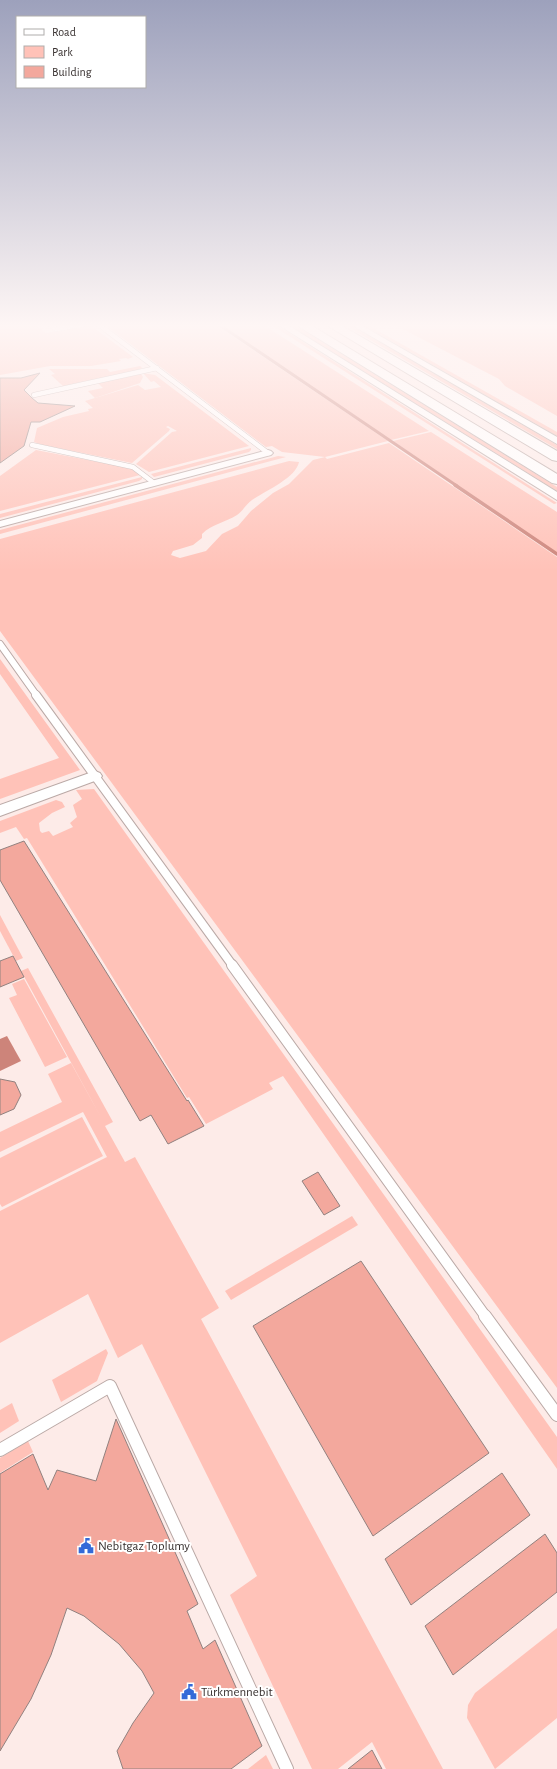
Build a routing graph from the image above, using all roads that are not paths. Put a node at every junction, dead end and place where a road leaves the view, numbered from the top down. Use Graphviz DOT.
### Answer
graph roads {
  1 [pos="207,407"];
  2 [pos="413,407"];
  3 [pos="437,407"];
  4 [pos="472,407"];
  5 [pos="497,407"];
  6 [pos="557,441"];
  7 [pos="32,445"];
  8 [pos="268,453"];
  9 [pos="557,457"];
  10 [pos="557,480"];
  11 [pos="154,483"];
  12 [pos="557,497"];
  13 [pos="0,524"];
  14 [pos="0,644"];
  15 [pos="96,776"];
  16 [pos="0,811"];
  17 [pos="557,1415"];
  18 [pos="0,1450"];
  19 [pos="288,1769"];
  1 -- 8 [label="lane"];
  2 -- 12 [label="street"];
  3 -- 10 [label="main road"];
  4 -- 9 [label="main road"];
  5 -- 6 [label="street"];
  7 -- 11 [label="lane"];
  8 -- 11 [label="street"];
  11 -- 13 [label="street"];
  14 -- 15 [label="lane"];
  15 -- 16 [label="street"];
  15 -- 17 [label="lane"];
  18 -- 19 [label="lane"];
}
